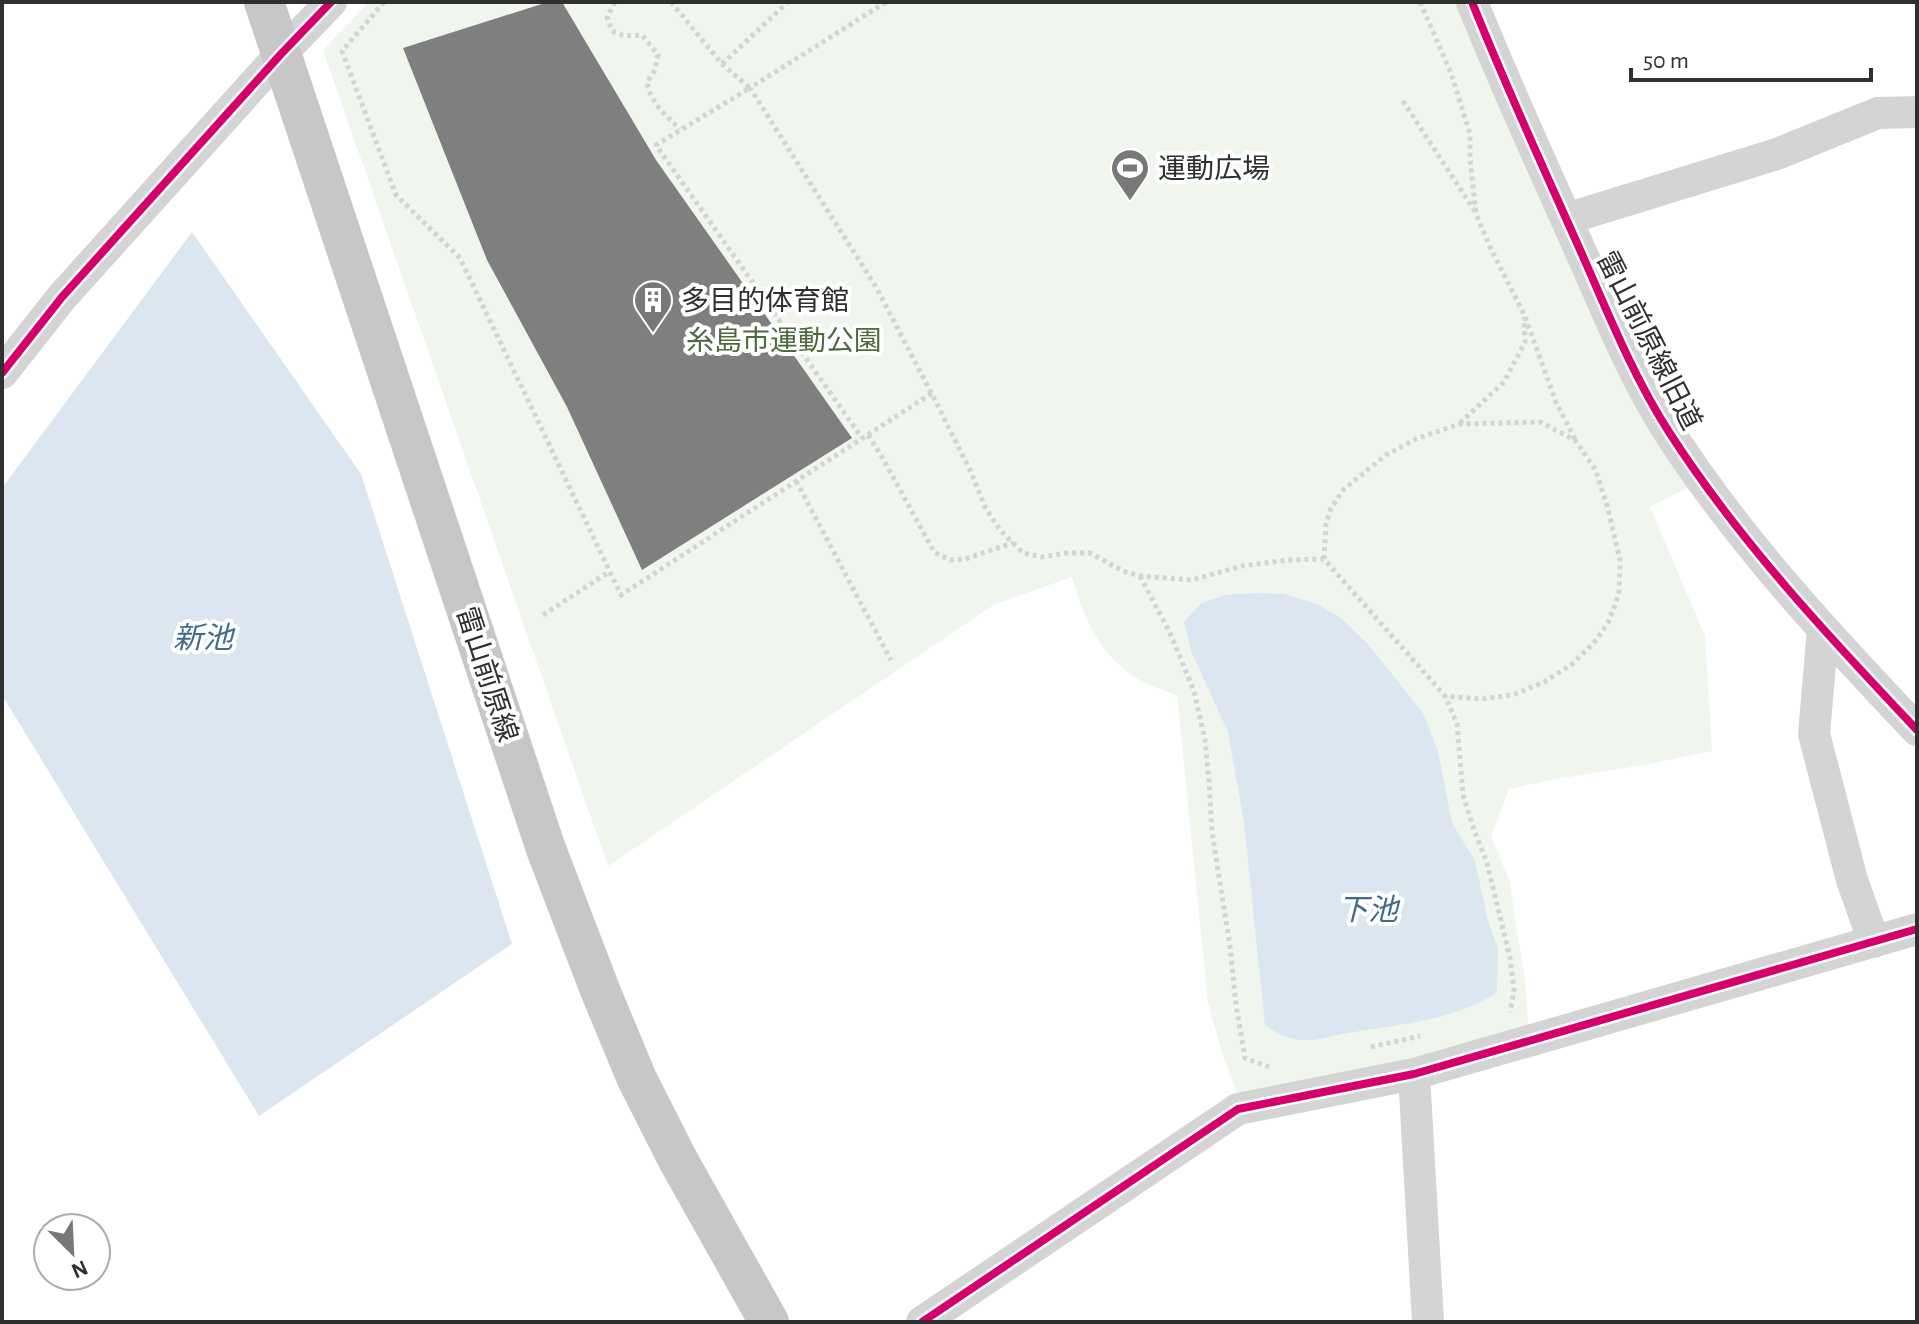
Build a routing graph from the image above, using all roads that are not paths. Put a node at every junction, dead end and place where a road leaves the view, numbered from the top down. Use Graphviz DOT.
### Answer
graph roads {
  1 [pos="264,2"];
  2 [pos="331,2"];
  3 [pos="1472,2"];
  4 [pos="281,54"];
  5 [pos="1917,112"];
  6 [pos="1566,219"];
  7 [pos="2,373"];
  8 [pos="1823,629"];
  9 [pos="1917,730"];
  10 [pos="1917,929"];
  11 [pos="1874,942"];
  12 [pos="1414,1074"];
  13 [pos="769,1322"];
  14 [pos="922,1322"];
  15 [pos="1428,1322"];
  1 -- 4 [label="main road, 雷山前原線"];
  2 -- 4 [label="street"];
  3 -- 6 [label="street, 雷山前原線旧道"];
  4 -- 7 [label="street"];
  4 -- 13 [label="main road, 雷山前原線"];
  5 -- 6 [label="street"];
  6 -- 8 [label="street, 雷山前原線旧道"];
  8 -- 9 [label="street, 雷山前原線旧道"];
  8 -- 11 [label="street"];
  10 -- 11 [label="street"];
  11 -- 12 [label="street"];
  12 -- 14 [label="street"];
  12 -- 15 [label="street"];
}
